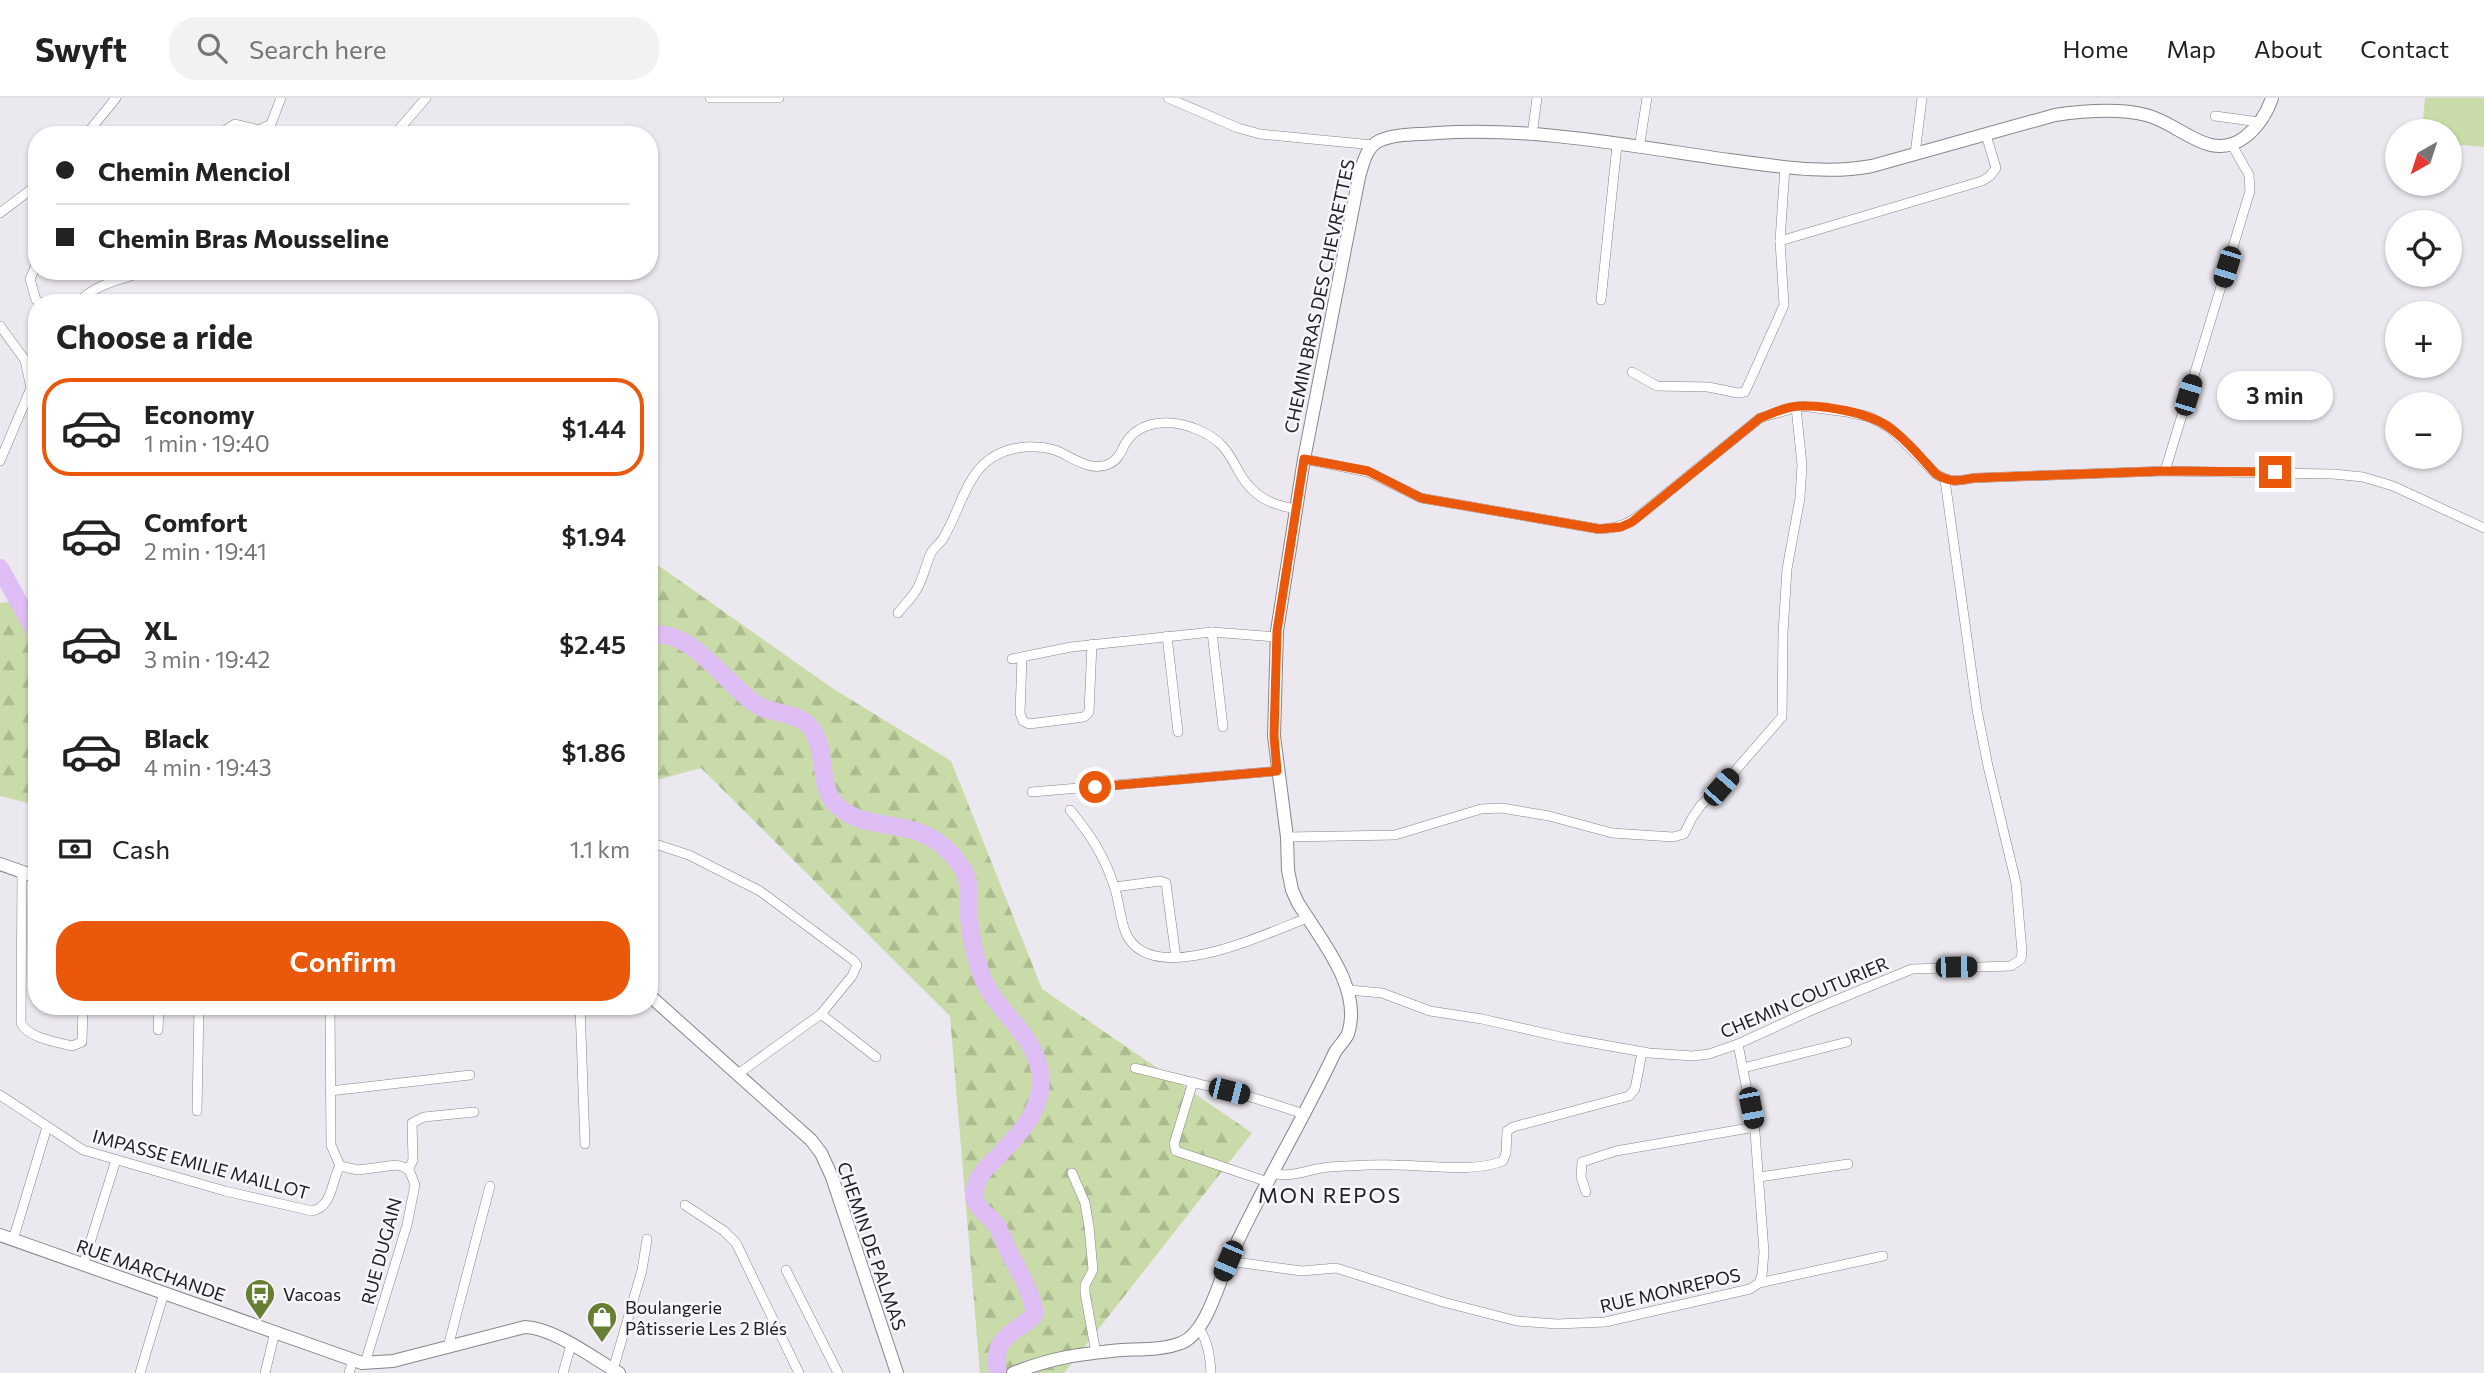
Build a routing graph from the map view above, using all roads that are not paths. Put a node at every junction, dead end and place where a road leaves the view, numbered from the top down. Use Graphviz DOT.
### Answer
graph roads {
  1 [pos="116,98"];
  2 [pos="281,98"];
  3 [pos="426,98"];
  4 [pos="710,98"];
  5 [pos="779,98"];
  6 [pos="1168,98"];
  7 [pos="1537,98"];
  8 [pos="1647,98"];
  9 [pos="1922,98"];
  10 [pos="2272,98"];
  11 [pos="2215,116"];
  12 [pos="2259,122"];
  13 [pos="93,126"];
  14 [pos="267,126"];
  15 [pos="402,126"];
  16 [pos="1532,135"];
  17 [pos="1986,135"];
  18 [pos="1373,145"];
  19 [pos="1617,145"];
  20 [pos="2232,145"];
  21 [pos="1639,148"];
  22 [pos="1915,154"];
  23 [pos="1786,167"];
  24 [pos="28,193"];
  25 [pos="0,213"];
  26 [pos="1780,241"];
  27 [pos="117,280"];
  28 [pos="88,294"];
  29 [pos="1601,300"];
  30 [pos="0,326"];
  31 [pos="1632,372"];
  32 [pos="28,374"];
  33 [pos="28,395"];
  34 [pos="1796,407"];
  35 [pos="1304,459"];
  36 [pos="0,461"];
  37 [pos="2165,471"];
  38 [pos="1945,480"];
  39 [pos="1295,509"];
  40 [pos="2484,528"];
  41 [pos="898,613"];
  42 [pos="1212,632"];
  43 [pos="1167,636"];
  44 [pos="1277,637"];
  45 [pos="1092,644"];
  46 [pos="1223,727"];
  47 [pos="1178,733"];
  48 [pos="1277,771"];
  49 [pos="1032,792"];
  50 [pos="1070,810"];
  51 [pos="1287,837"];
  52 [pos="658,845"];
  53 [pos="0,864"];
  54 [pos="22,872"];
  55 [pos="28,874"];
  56 [pos="1115,887"];
  57 [pos="1307,918"];
  58 [pos="1176,958"];
  59 [pos="1349,990"];
  60 [pos="658,1003"];
  61 [pos="821,1014"];
  62 [pos="83,1015"];
  63 [pos="159,1015"];
  64 [pos="199,1015"];
  65 [pos="330,1015"];
  66 [pos="580,1015"];
  67 [pos="158,1030"];
  68 [pos="1847,1042"];
  69 [pos="1738,1044"];
  70 [pos="1642,1052"];
  71 [pos="876,1057"];
  72 [pos="1135,1068"];
  73 [pos="1743,1068"];
  74 [pos="738,1074"];
  75 [pos="470,1075"];
  76 [pos="1193,1082"];
  77 [pos="330,1091"];
  78 [pos="0,1095"];
  79 [pos="197,1111"];
  80 [pos="474,1112"];
  81 [pos="1304,1114"];
  82 [pos="47,1127"];
  83 [pos="1755,1128"];
  84 [pos="584,1144"];
  85 [pos="116,1160"];
  86 [pos="1848,1164"];
  87 [pos="340,1166"];
  88 [pos="408,1170"];
  89 [pos="1072,1173"];
  90 [pos="1270,1177"];
  91 [pos="1759,1177"];
  92 [pos="490,1186"];
  93 [pos="1586,1192"];
  94 [pos="685,1205"];
  95 [pos="0,1235"];
  96 [pos="647,1238"];
  97 [pos="13,1240"];
  98 [pos="1883,1256"];
  99 [pos="1228,1261"];
  100 [pos="83,1265"];
  101 [pos="786,1270"];
  102 [pos="1759,1283"];
  103 [pos="164,1293"];
  104 [pos="1199,1328"];
  105 [pos="275,1332"];
  106 [pos="571,1345"];
  107 [pos="448,1347"];
  108 [pos="1096,1353"];
  109 [pos="356,1365"];
  110 [pos="616,1371"];
  111 [pos="1018,1371"];
  112 [pos="141,1373"];
  113 [pos="265,1373"];
  114 [pos="563,1373"];
  115 [pos="799,1373"];
  116 [pos="838,1373"];
  117 [pos="897,1373"];
  118 [pos="1211,1373"];
  1 -- 13 [label="street"];
  2 -- 14 [label="street"];
  3 -- 15 [label="street"];
  4 -- 5 [label="street"];
  6 -- 18 [label="street"];
  7 -- 16 [label="street"];
  8 -- 21 [label="street"];
  9 -- 22 [label="street"];
  10 -- 12 [label="main road"];
  11 -- 12 [label="street"];
  12 -- 20 [label="main road"];
  16 -- 18 [label="main road, CHEMIN BRAS DES CHEVRETTES"];
  16 -- 19 [label="main road, CHEMIN BRAS DES CHEVRETTES"];
  17 -- 20 [label="main road, CHEMIN BRAS DES CHEVRETTES"];
  17 -- 22 [label="main road, CHEMIN BRAS DES CHEVRETTES"];
  17 -- 26 [label="street"];
  18 -- 35 [label="main road, CHEMIN BRAS DES CHEVRETTES"];
  19 -- 21 [label="main road, CHEMIN BRAS DES CHEVRETTES"];
  19 -- 29 [label="street"];
  20 -- 37 [label="street"];
  21 -- 23 [label="main road, CHEMIN BRAS DES CHEVRETTES"];
  22 -- 23 [label="main road, CHEMIN BRAS DES CHEVRETTES"];
  23 -- 26 [label="street"];
  24 -- 25 [label="street"];
  26 -- 31 [label="street"];
  27 -- 28 [label="street"];
  30 -- 32 [label="street"];
  33 -- 36 [label="street"];
  34 -- 35 [label="street"];
  34 -- 38 [label="street"];
  34 -- 51 [label="street"];
  35 -- 39 [label="main road, CHEMIN BRAS DES CHEVRETTES"];
  37 -- 38 [label="street"];
  37 -- 40 [label="street"];
  38 -- 69 [label="street, CHEMIN COUTURIER"];
  39 -- 41 [label="street"];
  39 -- 44 [label="main road, CHEMIN BRAS DES CHEVRETTES"];
  42 -- 43 [label="street"];
  42 -- 44 [label="street"];
  42 -- 46 [label="street"];
  43 -- 45 [label="street"];
  43 -- 47 [label="street"];
  44 -- 48 [label="main road, CHEMIN BRAS DES CHEVRETTES"];
  45 -- 45 [label="street"];
  48 -- 49 [label="street"];
  48 -- 51 [label="main road, CHEMIN BRAS DES CHEVRETTES"];
  50 -- 56 [label="street"];
  51 -- 57 [label="main road, CHEMIN BRAS DES CHEVRETTES"];
  52 -- 61 [label="street"];
  53 -- 54 [label="main road"];
  54 -- 55 [label="main road"];
  54 -- 62 [label="street"];
  56 -- 58 [label="street"];
  56 -- 58 [label="street"];
  57 -- 58 [label="street"];
  57 -- 59 [label="main road, CHEMIN BRAS DES CHEVRETTES"];
  59 -- 70 [label="street, CHEMIN COUTURIER"];
  59 -- 81 [label="main road, CHEMIN BRAS DES CHEVRETTES"];
  60 -- 74 [label="main road, CHEMIN DE PALMAS"];
  61 -- 71 [label="street"];
  61 -- 74 [label="street"];
  63 -- 67 [label="street"];
  64 -- 79 [label="street"];
  65 -- 77 [label="street"];
  66 -- 84 [label="street"];
  68 -- 73 [label="street"];
  69 -- 70 [label="street, CHEMIN COUTURIER"];
  69 -- 73 [label="street, RUE MONREPOS"];
  70 -- 90 [label="street"];
  72 -- 76 [label="street"];
  73 -- 83 [label="street, RUE MONREPOS"];
  74 -- 117 [label="main road, CHEMIN DE PALMAS"];
  75 -- 77 [label="street"];
  76 -- 81 [label="street"];
  76 -- 90 [label="street"];
  77 -- 87 [label="street"];
  78 -- 82 [label="street, IMPASSE EMILIE MAILLOT"];
  80 -- 88 [label="street, RUE DUGAIN"];
  81 -- 90 [label="main road, CHEMIN BRAS DES CHEVRETTES"];
  82 -- 85 [label="street, IMPASSE EMILIE MAILLOT"];
  82 -- 97 [label="street"];
  83 -- 91 [label="street, RUE MONREPOS"];
  83 -- 93 [label="street"];
  85 -- 87 [label="street, IMPASSE EMILIE MAILLOT"];
  85 -- 100 [label="street"];
  86 -- 91 [label="street"];
  87 -- 88 [label="street"];
  88 -- 109 [label="street, RUE DUGAIN"];
  89 -- 108 [label="street"];
  90 -- 99 [label="main road, CHEMIN BRAS DES CHEVRETTES"];
  91 -- 102 [label="street, RUE MONREPOS"];
  92 -- 107 [label="street"];
  94 -- 115 [label="street"];
  95 -- 97 [label="main road, RUE MARCHANDE"];
  96 -- 110 [label="street"];
  97 -- 100 [label="main road, RUE MARCHANDE"];
  98 -- 102 [label="street"];
  99 -- 102 [label="street, RUE MONREPOS"];
  99 -- 104 [label="main road, CHEMIN BRAS DES CHEVRETTES"];
  100 -- 103 [label="main road, RUE MARCHANDE"];
  101 -- 116 [label="street"];
  103 -- 105 [label="main road, RUE MARCHANDE"];
  103 -- 112 [label="street"];
  104 -- 108 [label="main road"];
  104 -- 118 [label="street"];
  105 -- 109 [label="main road, RUE MARCHANDE"];
  105 -- 113 [label="street"];
  106 -- 107 [label="main road, RUE MARCHANDE"];
  106 -- 110 [label="main road, RUE MARCHANDE"];
  106 -- 114 [label="street"];
  107 -- 109 [label="main road, RUE MARCHANDE"];
  108 -- 111 [label="main road"];
}
